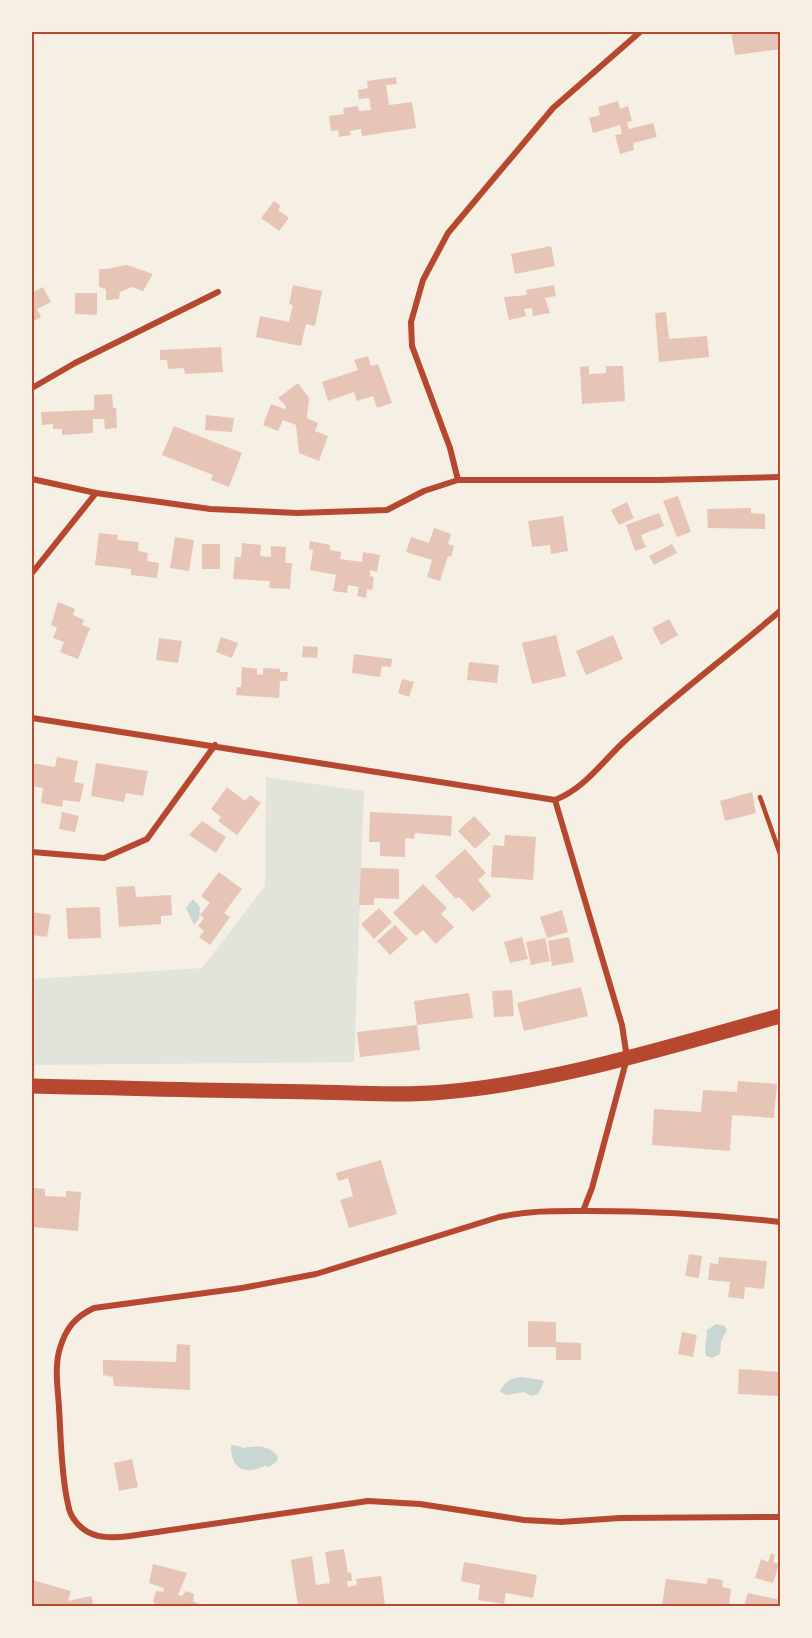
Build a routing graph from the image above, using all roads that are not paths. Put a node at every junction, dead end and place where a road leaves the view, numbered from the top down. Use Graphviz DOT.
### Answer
graph roads {
  1 [pos="640,32"];
  2 [pos="218,292"];
  3 [pos="32,388"];
  4 [pos="780,477"];
  5 [pos="32,479"];
  6 [pos="458,480"];
  7 [pos="96,493"];
  8 [pos="32,573"];
  9 [pos="780,611"];
  10 [pos="32,718"];
  11 [pos="214,745"];
  12 [pos="760,796"];
  13 [pos="555,800"];
  14 [pos="32,852"];
  15 [pos="780,854"];
  16 [pos="780,1016"];
  17 [pos="627,1058"];
  18 [pos="32,1086"];
  19 [pos="583,1211"];
  20 [pos="780,1222"];
  21 [pos="780,1516"];
  1 -- 6 [label="street"];
  2 -- 3 [label="street"];
  4 -- 6 [label="street"];
  5 -- 7 [label="street"];
  6 -- 7 [label="street"];
  7 -- 8 [label="street"];
  9 -- 13 [label="street"];
  10 -- 11 [label="street"];
  11 -- 13 [label="street"];
  11 -- 14 [label="street"];
  12 -- 15 [label="lane"];
  13 -- 17 [label="street"];
  16 -- 17 [label="main road"];
  17 -- 18 [label="main road"];
  17 -- 19 [label="street"];
  19 -- 20 [label="street"];
  19 -- 21 [label="street"];
}
